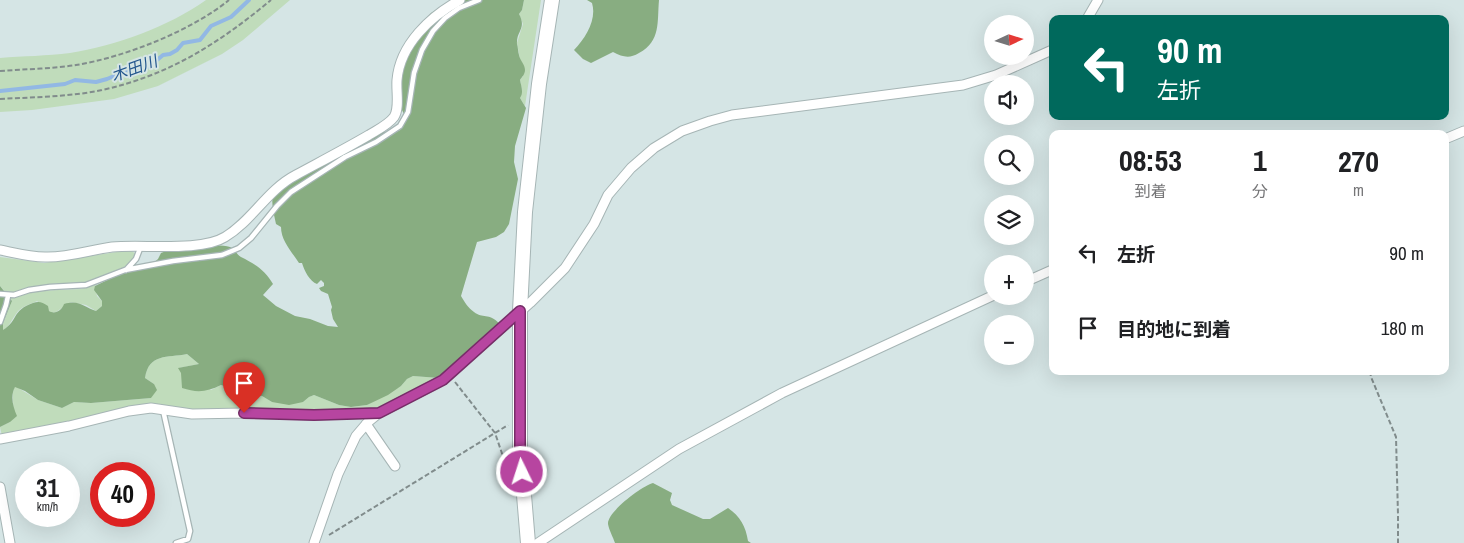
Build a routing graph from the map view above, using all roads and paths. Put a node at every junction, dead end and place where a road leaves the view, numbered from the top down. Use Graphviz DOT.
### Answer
graph roads {
  1 [pos="229,0"];
  2 [pos="271,0"];
  3 [pos="460,0"];
  4 [pos="479,0"];
  5 [pos="552,0"];
  6 [pos="1098,0"];
  7 [pos="1089,15"];
  8 [pos="1049,51"];
  9 [pos="0,71"];
  10 [pos="0,100"];
  11 [pos="1464,131"];
  12 [pos="1449,137"];
  13 [pos="141,246"];
  14 [pos="0,250"];
  15 [pos="126,270"];
  16 [pos="1049,271"];
  17 [pos="1034,278"];
  18 [pos="0,294"];
  19 [pos="8,296"];
  20 [pos="984,300"];
  21 [pos="520,311"];
  22 [pos="0,322"];
  23 [pos="449,374"];
  24 [pos="1371,375"];
  25 [pos="162,409"];
  26 [pos="379,413"];
  27 [pos="521,421"];
  28 [pos="366,424"];
  29 [pos="495,433"];
  30 [pos="0,439"];
  31 [pos="395,466"];
  32 [pos="522,472"];
  33 [pos="0,487"];
  34 [pos="315,540"];
  35 [pos="10,543"];
  36 [pos="176,543"];
  37 [pos="528,543"];
  38 [pos="538,543"];
  39 [pos="1398,543"];
  1 -- 9 [label="path"];
  2 -- 10 [label="path"];
  3 -- 13 [label="street"];
  4 -- 15 [label="lane"];
  5 -- 21 [label="street"];
  6 -- 7 [label="street"];
  8 -- 21 [label="street"];
  11 -- 12 [label="street"];
  13 -- 14 [label="street"];
  13 -- 15 [label="lane"];
  15 -- 19 [label="lane"];
  16 -- 17 [label="street"];
  18 -- 19 [label="lane"];
  19 -- 22 [label="lane"];
  20 -- 38 [label="street"];
  21 -- 23 [label="street"];
  21 -- 27 [label="street"];
  23 -- 26 [label="street"];
  23 -- 29 [label="path"];
  24 -- 39 [label="path"];
  25 -- 26 [label="street"];
  25 -- 30 [label="street"];
  25 -- 36 [label="lane"];
  26 -- 28 [label="street"];
  27 -- 29 [label="path"];
  27 -- 32 [label="street"];
  28 -- 31 [label="street"];
  28 -- 34 [label="street"];
  29 -- 32 [label="path"];
  29 -- 34 [label="path"];
  32 -- 37 [label="street"];
  33 -- 35 [label="street"];
}
